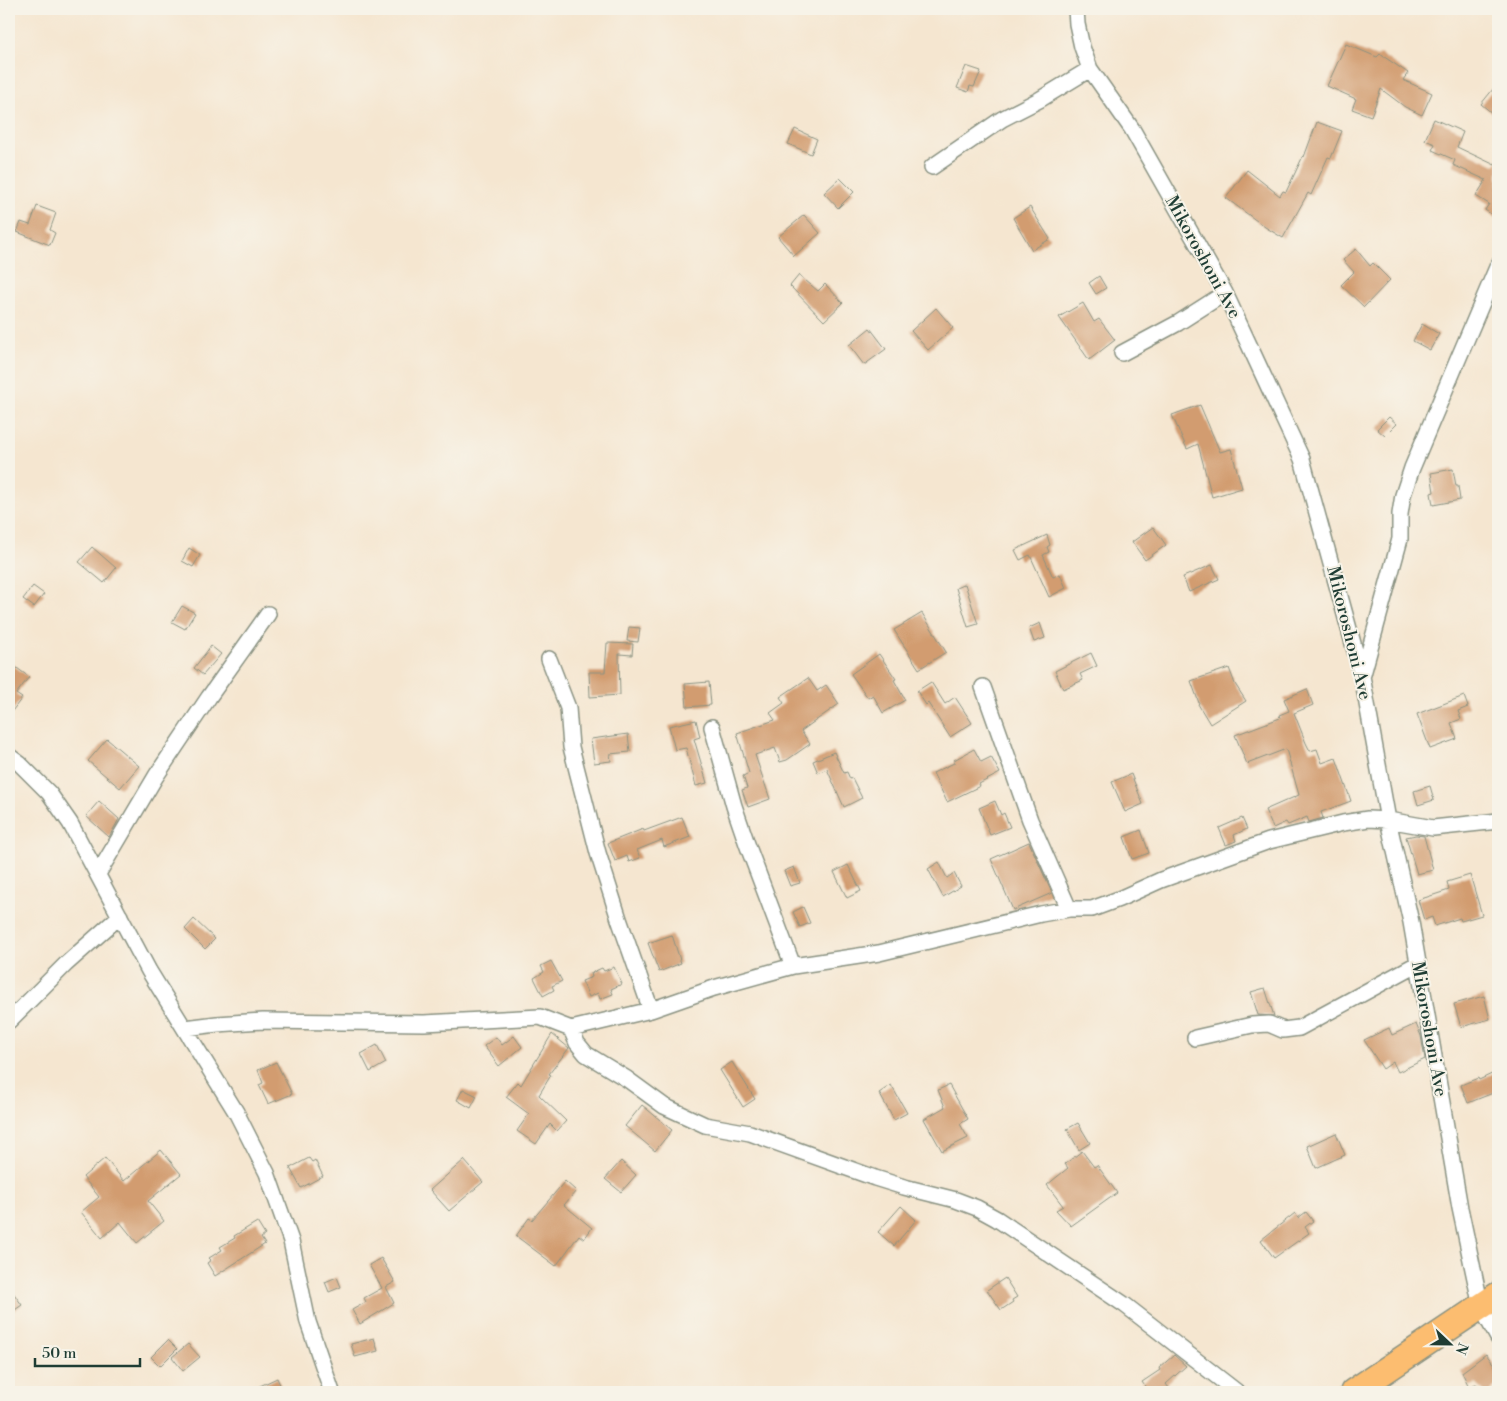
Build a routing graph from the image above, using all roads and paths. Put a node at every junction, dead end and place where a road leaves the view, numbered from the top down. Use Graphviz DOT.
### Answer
graph roads {
  1 [pos="1076,9"];
  2 [pos="1090,69"];
  3 [pos="932,167"];
  4 [pos="1498,265"];
  5 [pos="1225,293"];
  6 [pos="1122,353"];
  7 [pos="268,614"];
  8 [pos="549,660"];
  9 [pos="1362,676"];
  10 [pos="983,687"];
  11 [pos="712,727"];
  12 [pos="9,756"];
  13 [pos="1388,820"];
  14 [pos="1498,821"];
  15 [pos="98,874"];
  16 [pos="1069,910"];
  17 [pos="120,916"];
  18 [pos="1417,964"];
  19 [pos="793,966"];
  20 [pos="651,1010"];
  21 [pos="9,1021"];
  22 [pos="185,1028"];
  23 [pos="571,1030"];
  24 [pos="1195,1038"];
  25 [pos="1489,1301"];
  26 [pos="1498,1338"];
  27 [pos="332,1392"];
  28 [pos="1237,1392"];
  29 [pos="1354,1392"];
  1 -- 2 [label="street, Mikoroshoni Ave"];
  2 -- 3 [label="street"];
  2 -- 5 [label="street, Mikoroshoni Ave"];
  4 -- 9 [label="street"];
  5 -- 6 [label="street"];
  5 -- 9 [label="street, Mikoroshoni Ave"];
  7 -- 15 [label="street"];
  8 -- 20 [label="street"];
  9 -- 13 [label="street, Mikoroshoni Ave"];
  10 -- 16 [label="street"];
  11 -- 19 [label="street"];
  12 -- 15 [label="street"];
  13 -- 14 [label="street"];
  13 -- 16 [label="street"];
  13 -- 18 [label="street, Mikoroshoni Ave"];
  15 -- 17 [label="street"];
  16 -- 19 [label="street"];
  17 -- 21 [label="street"];
  17 -- 22 [label="street"];
  18 -- 24 [label="street"];
  18 -- 25 [label="street, Mikoroshoni Ave"];
  19 -- 20 [label="street"];
  20 -- 23 [label="street"];
  22 -- 23 [label="street"];
  22 -- 27 [label="street"];
  23 -- 28 [label="street"];
  25 -- 26 [label="street, Mikoroshoni Ave"];
  25 -- 29 [label="highway"];
}
